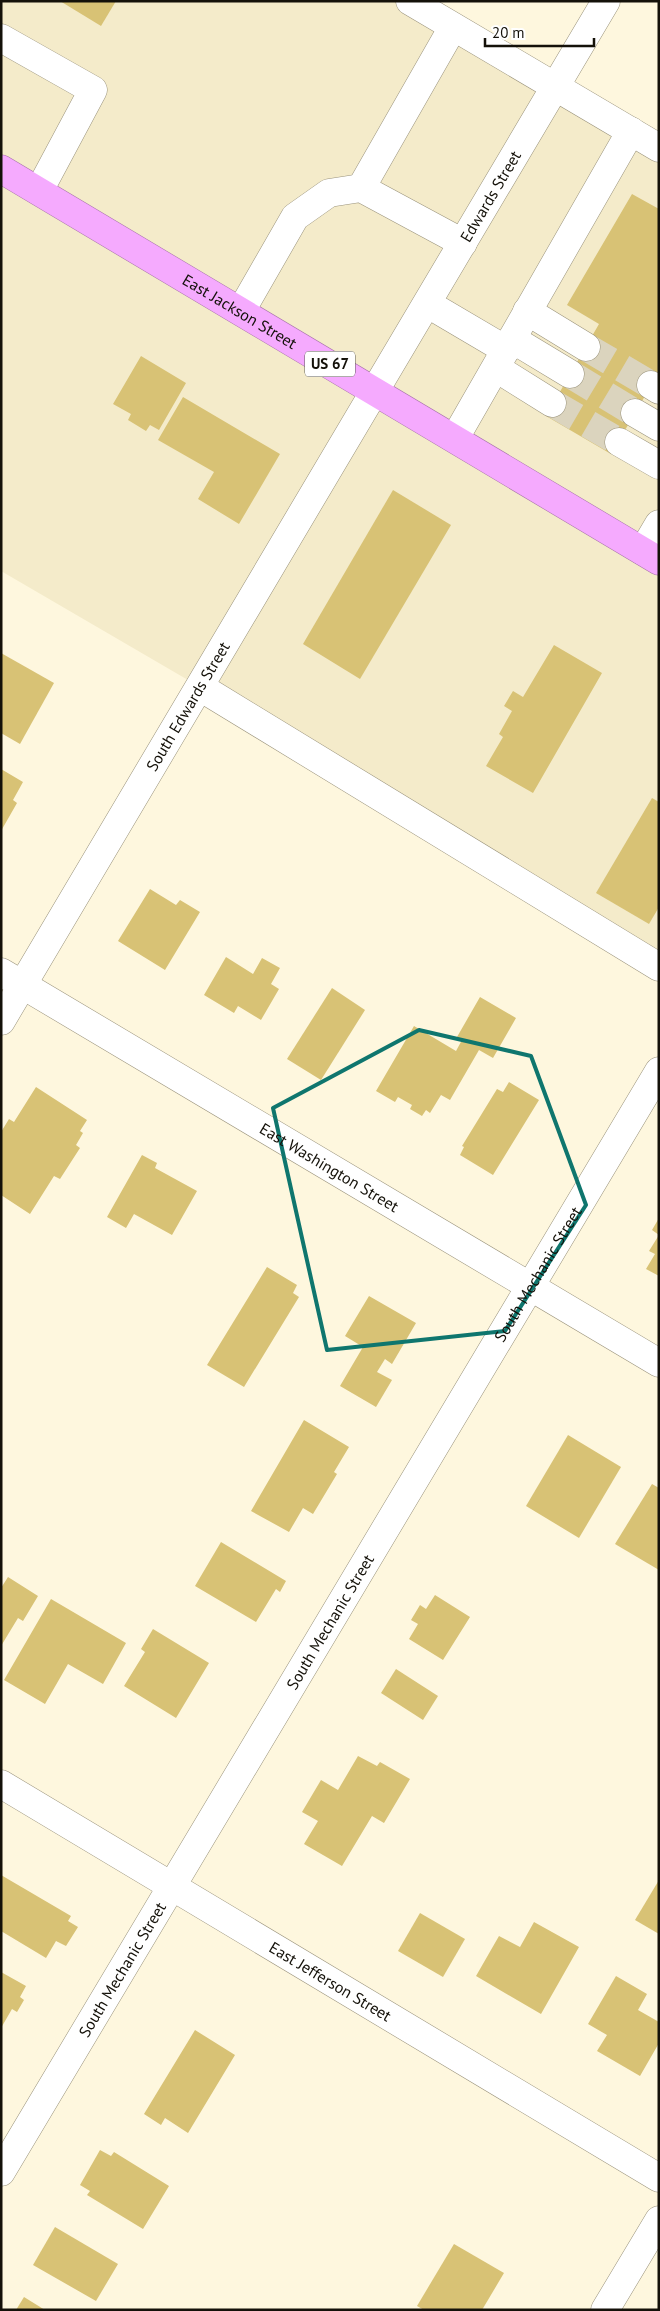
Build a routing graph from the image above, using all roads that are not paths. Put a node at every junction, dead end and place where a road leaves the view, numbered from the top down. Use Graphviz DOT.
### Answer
graph roads {
  1 [pos="410,1"];
  2 [pos="606,1"];
  3 [pos="454,27"];
  4 [pos="1,38"];
  5 [pos="555,87"];
  6 [pos="631,131"];
  7 [pos="659,148"];
  8 [pos="1,169"];
  9 [pos="361,188"];
  10 [pos="38,191"];
  11 [pos="463,243"];
  12 [pos="428,304"];
  13 [pos="241,311"];
  14 [pos="527,311"];
  15 [pos="586,347"];
  16 [pos="504,352"];
  17 [pos="570,374"];
  18 [pos="376,391"];
  19 [pos="552,403"];
  20 [pos="635,413"];
  21 [pos="659,427"];
  22 [pos="455,438"];
  23 [pos="619,442"];
  24 [pos="659,465"];
  25 [pos="659,524"];
  26 [pos="651,556"];
  27 [pos="200,688"];
  28 [pos="659,967"];
  29 [pos="12,978"];
  30 [pos="1,1021"];
  31 [pos="659,1071"];
  32 [pos="531,1286"];
  33 [pos="659,1363"];
  34 [pos="1,1784"];
  35 [pos="172,1888"];
  36 [pos="1,2172"];
  37 [pos="659,2178"];
  38 [pos="659,2220"];
  39 [pos="605,2310"];
  1 -- 3 [label="street"];
  2 -- 5 [label="street, Edwards Street"];
  3 -- 5 [label="street"];
  3 -- 9 [label="street"];
  4 -- 10 [label="street"];
  5 -- 6 [label="street"];
  5 -- 11 [label="street, Edwards Street"];
  6 -- 7 [label="street"];
  6 -- 14 [label="street"];
  8 -- 10 [label="highway, East Jackson Street / US 67"];
  9 -- 11 [label="street"];
  9 -- 13 [label="street"];
  10 -- 13 [label="highway, East Jackson Street / US 67"];
  11 -- 12 [label="street, Edwards Street"];
  12 -- 16 [label="street"];
  12 -- 18 [label="street, Edwards Street"];
  13 -- 18 [label="highway, East Jackson Street / US 67"];
  14 -- 15 [label="street"];
  14 -- 16 [label="street"];
  16 -- 17 [label="street"];
  16 -- 19 [label="street"];
  16 -- 22 [label="street"];
  18 -- 22 [label="highway, East Jackson Street / US 67"];
  18 -- 27 [label="street, South Edwards Street"];
  20 -- 21 [label="street"];
  22 -- 26 [label="highway, East Jackson Street / US 67"];
  23 -- 24 [label="street"];
  25 -- 26 [label="street"];
  27 -- 28 [label="street"];
  27 -- 29 [label="street, South Edwards Street"];
  29 -- 30 [label="street, South Edwards Street"];
  29 -- 32 [label="street, East Washington Street"];
  31 -- 32 [label="street, South Mechanic Street"];
  32 -- 33 [label="street, East Washington Street"];
  32 -- 35 [label="street, South Mechanic Street"];
  34 -- 35 [label="street, East Jefferson Street"];
  35 -- 36 [label="street, South Mechanic Street"];
  35 -- 37 [label="street, East Jefferson Street"];
  38 -- 39 [label="street"];
}
